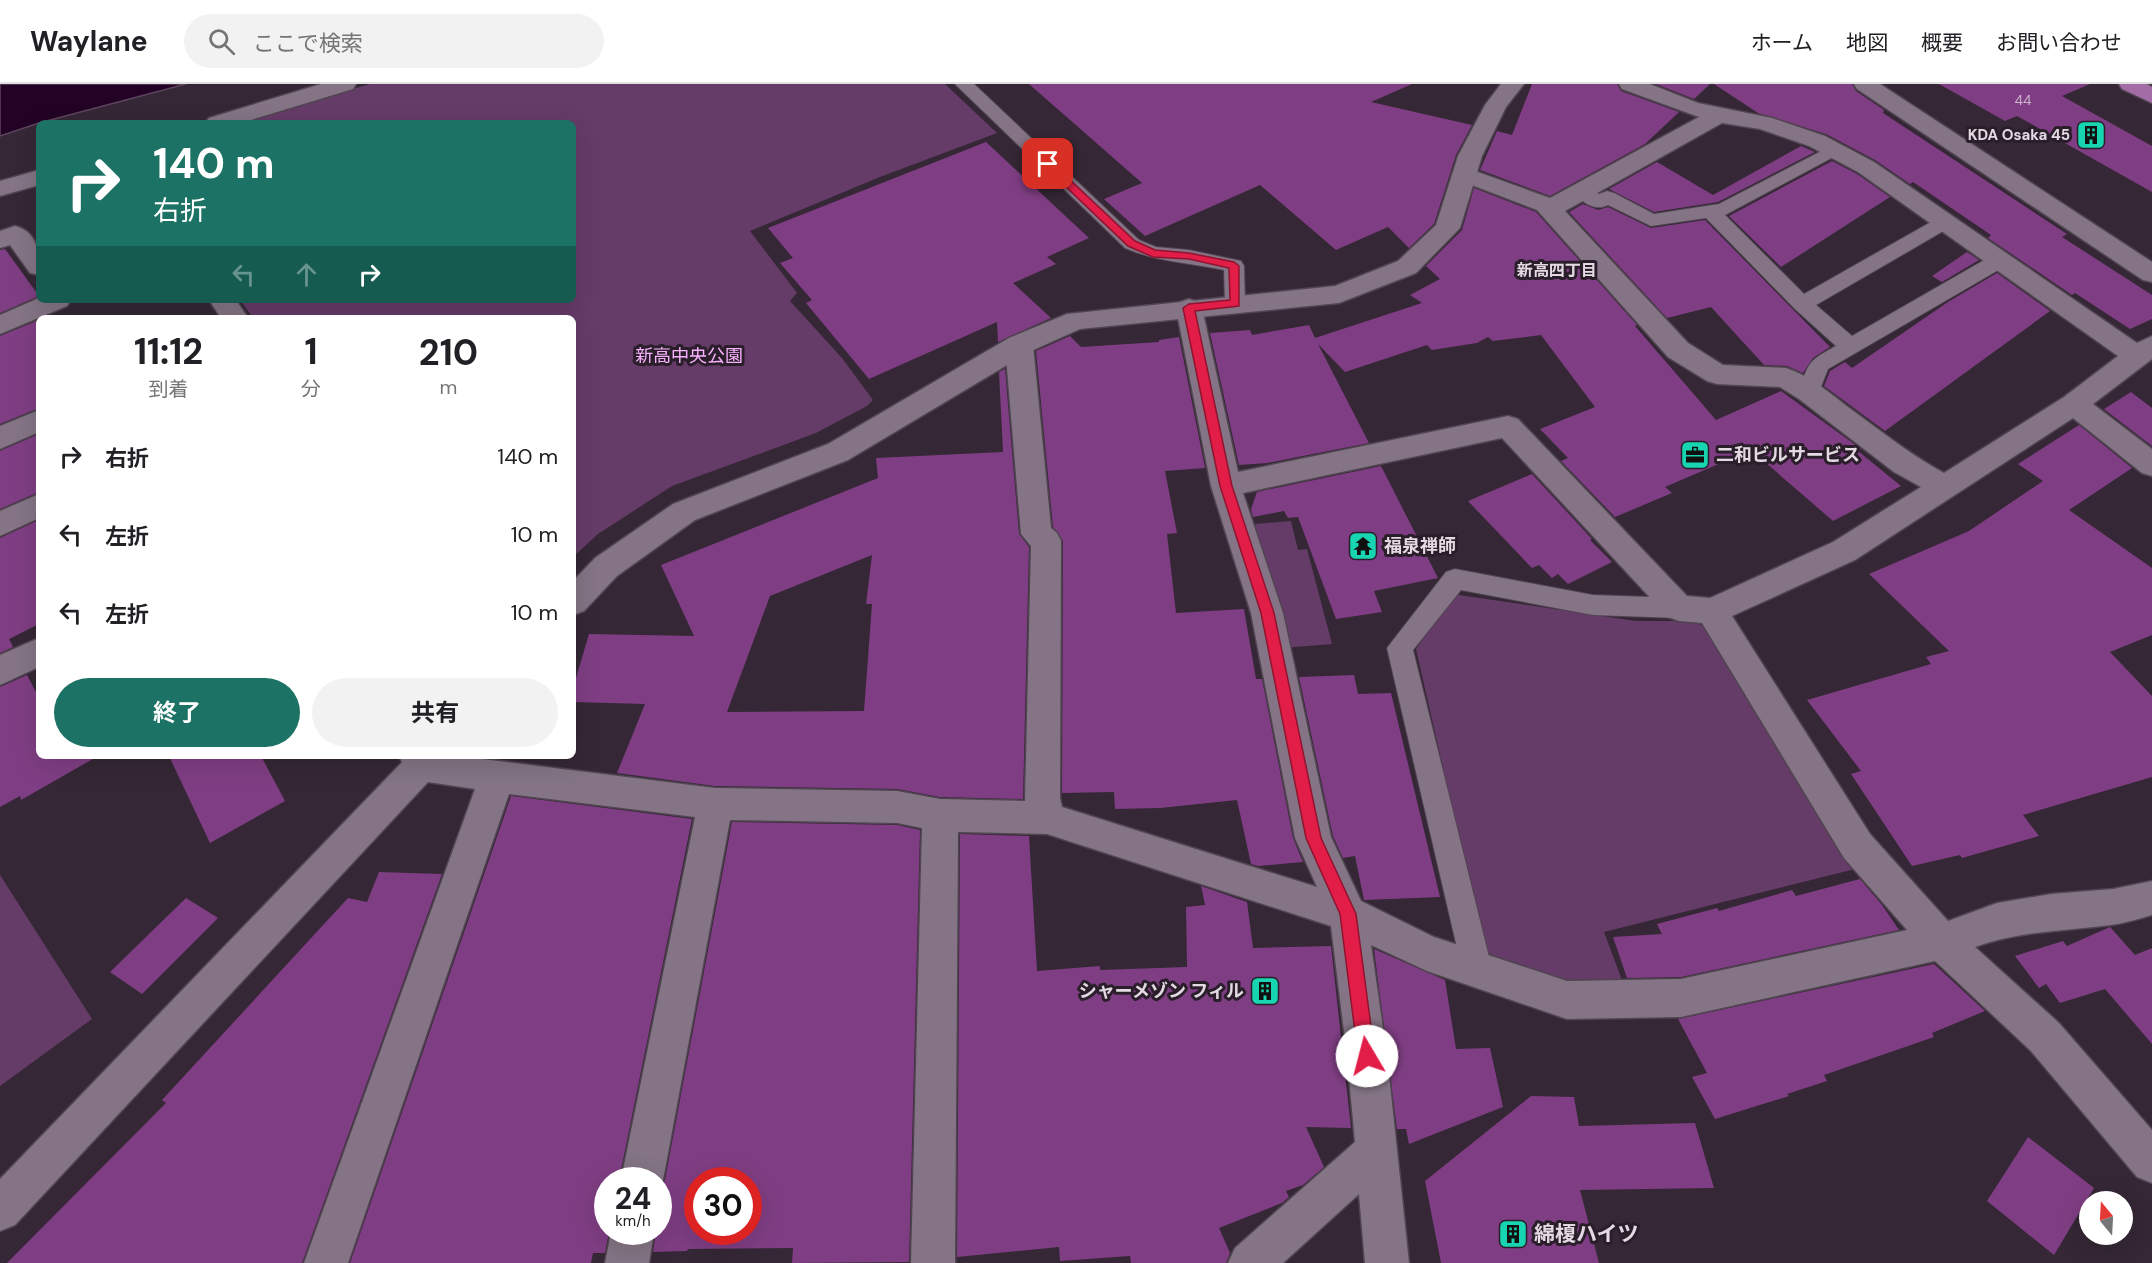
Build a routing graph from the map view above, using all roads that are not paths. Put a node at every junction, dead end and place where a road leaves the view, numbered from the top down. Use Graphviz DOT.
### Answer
graph roads {
  1 [pos="345,84"];
  2 [pos="964,84"];
  3 [pos="1513,84"];
  4 [pos="1630,84"];
  5 [pos="1865,84"];
  6 [pos="2130,84"];
  7 [pos="2152,96"];
  8 [pos="1719,115"];
  9 [pos="227,120"];
  10 [pos="1833,150"];
  11 [pos="1464,174"];
  12 [pos="36,178"];
  13 [pos="0,189"];
  14 [pos="1582,191"];
  15 [pos="1549,209"];
  16 [pos="1710,211"];
  17 [pos="1945,222"];
  18 [pos="0,240"];
  19 [pos="2000,260"];
  20 [pos="36,263"];
  21 [pos="2152,274"];
  22 [pos="51,303"];
  23 [pos="1235,303"];
  24 [pos="1802,303"];
  25 [pos="1189,308"];
  26 [pos="0,325"];
  27 [pos="1020,345"];
  28 [pos="1850,346"];
  29 [pos="2145,351"];
  30 [pos="1809,392"];
  31 [pos="2074,404"];
  32 [pos="36,421"];
  33 [pos="0,438"];
  34 [pos="2152,465"];
  35 [pos="1226,486"];
  36 [pos="1945,487"];
  37 [pos="36,506"];
  38 [pos="0,524"];
  39 [pos="576,599"];
  40 [pos="1696,609"];
  41 [pos="36,653"];
  42 [pos="0,672"];
  43 [pos="423,759"];
  44 [pos="497,777"];
  45 [pos="715,804"];
  46 [pos="940,815"];
  47 [pos="1047,818"];
  48 [pos="2152,898"];
  49 [pos="1348,914"];
  50 [pos="1941,941"];
  51 [pos="1477,969"];
  52 [pos="1374,1153"];
  53 [pos="2152,1162"];
  54 [pos="645,1167"];
  55 [pos="0,1210"];
  56 [pos="630,1245"];
  57 [pos="326,1263"];
  58 [pos="627,1263"];
  59 [pos="933,1263"];
  60 [pos="1250,1263"];
  61 [pos="1387,1263"];
  1 -- 9 [label="street"];
  2 -- 23 [label="lane"];
  3 -- 11 [label="street"];
  4 -- 8 [label="street"];
  5 -- 21 [label="street"];
  6 -- 7 [label="highway"];
  8 -- 10 [label="street"];
  8 -- 14 [label="street"];
  10 -- 16 [label="lane"];
  10 -- 17 [label="street"];
  11 -- 15 [label="street"];
  11 -- 23 [label="street"];
  12 -- 13 [label="street"];
  14 -- 15 [label="street"];
  14 -- 16 [label="lane"];
  15 -- 30 [label="street"];
  16 -- 24 [label="lane"];
  17 -- 19 [label="street"];
  17 -- 24 [label="lane"];
  18 -- 20 [label="street"];
  19 -- 28 [label="lane"];
  19 -- 29 [label="street"];
  22 -- 26 [label="street"];
  23 -- 25 [label="street"];
  24 -- 28 [label="lane"];
  25 -- 27 [label="street"];
  25 -- 35 [label="street"];
  27 -- 39 [label="street"];
  27 -- 47 [label="street"];
  28 -- 30 [label="lane"];
  29 -- 31 [label="street"];
  30 -- 36 [label="street"];
  31 -- 34 [label="street"];
  31 -- 36 [label="street"];
  32 -- 33 [label="street"];
  35 -- 40 [label="street"];
  35 -- 49 [label="street"];
  36 -- 40 [label="street"];
  37 -- 38 [label="street"];
  40 -- 50 [label="street"];
  40 -- 51 [label="lane"];
  41 -- 42 [label="street"];
  43 -- 44 [label="street"];
  43 -- 55 [label="street"];
  44 -- 45 [label="street"];
  44 -- 57 [label="street"];
  45 -- 46 [label="street"];
  45 -- 54 [label="street"];
  46 -- 47 [label="street"];
  46 -- 59 [label="street"];
  47 -- 49 [label="street"];
  48 -- 50 [label="street"];
  49 -- 51 [label="street"];
  49 -- 52 [label="street"];
  50 -- 51 [label="street"];
  50 -- 53 [label="street"];
  52 -- 60 [label="street"];
  52 -- 61 [label="street"];
  56 -- 58 [label="street"];
}
